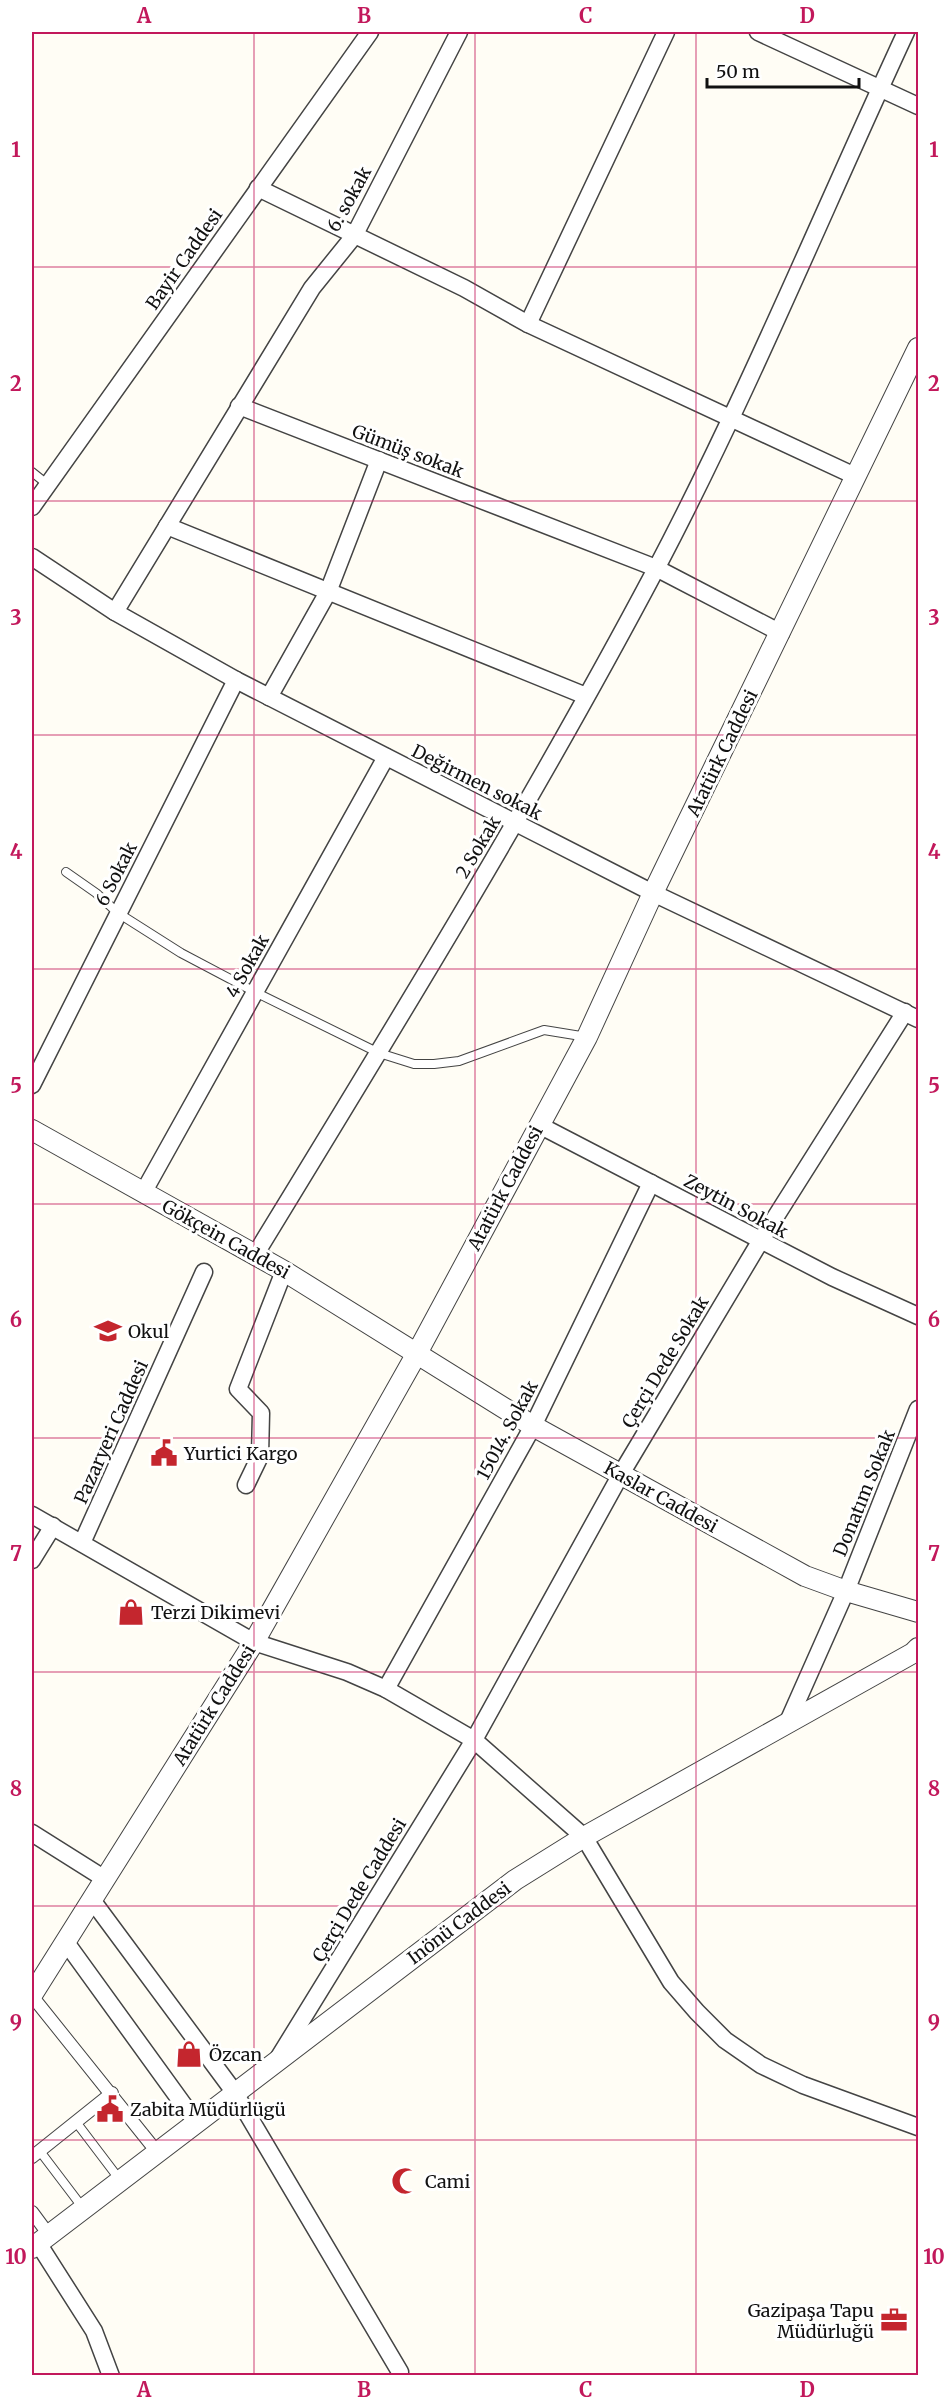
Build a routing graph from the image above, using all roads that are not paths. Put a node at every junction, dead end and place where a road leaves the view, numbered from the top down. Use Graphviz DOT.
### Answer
graph roads {
  1 [pos="369,32"];
  2 [pos="459,32"];
  3 [pos="666,32"];
  4 [pos="758,32"];
  5 [pos="906,32"];
  6 [pos="880,87"];
  7 [pos="918,106"];
  8 [pos="258,188"];
  9 [pos="354,236"];
  10 [pos="528,324"];
  11 [pos="918,348"];
  12 [pos="239,406"];
  13 [pos="732,417"];
  14 [pos="379,460"];
  15 [pos="32,472"];
  16 [pos="855,476"];
  17 [pos="48,484"];
  18 [pos="32,507"];
  19 [pos="167,526"];
  20 [pos="32,557"];
  21 [pos="656,568"];
  22 [pos="328,592"];
  23 [pos="115,612"];
  24 [pos="781,633"];
  25 [pos="236,680"];
  26 [pos="586,696"];
  27 [pos="269,697"];
  28 [pos="386,758"];
  29 [pos="515,823"];
  30 [pos="66,872"];
  31 [pos="653,893"];
  32 [pos="118,913"];
  33 [pos="255,992"];
  34 [pos="912,1016"];
  35 [pos="587,1037"];
  36 [pos="379,1053"];
  37 [pos="32,1085"];
  38 [pos="539,1125"];
  39 [pos="32,1130"];
  40 [pos="651,1183"];
  41 [pos="143,1193"];
  42 [pos="761,1240"];
  43 [pos="255,1255"];
  44 [pos="284,1271"];
  45 [pos="204,1272"];
  46 [pos="918,1316"];
  47 [pos="416,1355"];
  48 [pos="918,1409"];
  49 [pos="533,1426"];
  50 [pos="621,1474"];
  51 [pos="246,1485"];
  52 [pos="32,1515"];
  53 [pos="53,1526"];
  54 [pos="82,1543"];
  55 [pos="32,1560"];
  56 [pos="846,1591"];
  57 [pos="918,1612"];
  58 [pos="254,1642"];
  59 [pos="918,1647"];
  60 [pos="386,1689"];
  61 [pos="786,1724"];
  62 [pos="474,1740"];
  63 [pos="32,1833"];
  64 [pos="584,1837"];
  65 [pos="105,1879"];
  66 [pos="92,1900"];
  67 [pos="65,1941"];
  68 [pos="32,1995"];
  69 [pos="277,2061"];
  70 [pos="112,2093"];
  71 [pos="235,2093"];
  72 [pos="76,2121"];
  73 [pos="196,2122"];
  74 [pos="918,2127"];
  75 [pos="157,2152"];
  76 [pos="35,2153"];
  77 [pos="120,2181"];
  78 [pos="84,2208"];
  79 [pos="32,2212"];
  80 [pos="40,2242"];
  81 [pos="400,2372"];
  82 [pos="111,2376"];
  1 -- 8 [label="street, Bayir Caddesi"];
  2 -- 9 [label="street, 6. sokak"];
  3 -- 10 [label="street"];
  4 -- 6 [label="street"];
  5 -- 6 [label="street, 2 Sokak"];
  6 -- 7 [label="street"];
  6 -- 13 [label="street, 2 Sokak"];
  8 -- 9 [label="street"];
  8 -- 17 [label="street, Bayir Caddesi"];
  9 -- 10 [label="street"];
  9 -- 12 [label="street, 6. sokak"];
  10 -- 13 [label="street"];
  11 -- 16 [label="street, Atatürk Caddesi"];
  12 -- 14 [label="street, Gümüş sokak"];
  12 -- 19 [label="street"];
  13 -- 16 [label="street"];
  13 -- 21 [label="street, 2 Sokak"];
  14 -- 21 [label="street, Gümüş sokak"];
  14 -- 22 [label="street"];
  15 -- 17 [label="lane"];
  16 -- 24 [label="street, Atatürk Caddesi"];
  17 -- 18 [label="street, Bayir Caddesi"];
  19 -- 22 [label="street"];
  19 -- 23 [label="street"];
  20 -- 23 [label="street, Değirmen sokak"];
  21 -- 24 [label="street, Gümüş sokak"];
  21 -- 26 [label="street, 2 Sokak"];
  22 -- 26 [label="street"];
  22 -- 27 [label="street"];
  23 -- 25 [label="street, Değirmen sokak"];
  24 -- 31 [label="street, Atatürk Caddesi"];
  25 -- 27 [label="street, Değirmen sokak"];
  25 -- 32 [label="street, 6 Sokak"];
  26 -- 29 [label="street, 2 Sokak"];
  27 -- 28 [label="street, Değirmen sokak"];
  28 -- 29 [label="street, Değirmen sokak"];
  28 -- 33 [label="street, 4 Sokak"];
  29 -- 31 [label="street, Değirmen sokak"];
  29 -- 36 [label="street, 2 Sokak"];
  30 -- 32 [label="lane"];
  31 -- 34 [label="street, Değirmen sokak"];
  31 -- 35 [label="street, Atatürk Caddesi"];
  32 -- 33 [label="lane"];
  32 -- 37 [label="street, 6 Sokak"];
  33 -- 36 [label="lane"];
  33 -- 41 [label="street, 4 Sokak"];
  34 -- 42 [label="street, Çerçi Dede Sokak"];
  35 -- 36 [label="lane"];
  35 -- 38 [label="street, Atatürk Caddesi"];
  36 -- 43 [label="street, 2 Sokak"];
  38 -- 40 [label="street, Zeytin Sokak"];
  38 -- 47 [label="street, Atatürk Caddesi"];
  39 -- 41 [label="street, Gökçein Caddesi"];
  40 -- 42 [label="street, Zeytin Sokak"];
  40 -- 49 [label="street, 15014. Sokak"];
  41 -- 43 [label="street, Gökçein Caddesi"];
  42 -- 46 [label="street, Zeytin Sokak"];
  42 -- 50 [label="street, Çerçi Dede Sokak"];
  43 -- 44 [label="street, Gökçein Caddesi"];
  44 -- 47 [label="street, Gökçein Caddesi"];
  44 -- 51 [label="street"];
  45 -- 54 [label="street, Pazaryeri Caddesi"];
  47 -- 49 [label="street, Kaslar Caddesi"];
  47 -- 58 [label="street, Atatürk Caddesi"];
  48 -- 56 [label="street, Donatım Sokak"];
  49 -- 50 [label="street, Kaslar Caddesi"];
  49 -- 60 [label="street, 15014. Sokak"];
  50 -- 56 [label="street, Kaslar Caddesi"];
  50 -- 62 [label="street, Çerçi Dede Sokak"];
  52 -- 53 [label="street"];
  53 -- 54 [label="street"];
  53 -- 55 [label="street"];
  54 -- 58 [label="street"];
  56 -- 57 [label="street, Kaslar Caddesi"];
  56 -- 61 [label="street, Donatım Sokak"];
  58 -- 60 [label="street"];
  58 -- 65 [label="street, Atatürk Caddesi"];
  59 -- 61 [label="street, Inönü Caddesi"];
  60 -- 62 [label="street"];
  61 -- 64 [label="street, Inönü Caddesi"];
  62 -- 64 [label="street"];
  62 -- 69 [label="street, Çerçi Dede Caddesi"];
  63 -- 65 [label="street"];
  64 -- 69 [label="street, Inönü Caddesi"];
  64 -- 74 [label="street"];
  65 -- 66 [label="street, Atatürk Caddesi"];
  66 -- 67 [label="street, Atatürk Caddesi"];
  66 -- 71 [label="street"];
  67 -- 68 [label="street, Atatürk Caddesi"];
  67 -- 73 [label="street"];
  68 -- 70 [label="street"];
  69 -- 71 [label="street, Inönü Caddesi"];
  70 -- 72 [label="street"];
  70 -- 75 [label="street"];
  71 -- 73 [label="street, Inönü Caddesi"];
  71 -- 81 [label="street"];
  72 -- 76 [label="street"];
  72 -- 77 [label="lane"];
  73 -- 75 [label="street, Inönü Caddesi"];
  75 -- 77 [label="street, Inönü Caddesi"];
  76 -- 78 [label="lane"];
  77 -- 78 [label="street, Inönü Caddesi"];
  78 -- 80 [label="street, Inönü Caddesi"];
  79 -- 80 [label="street"];
  80 -- 82 [label="street"];
}
